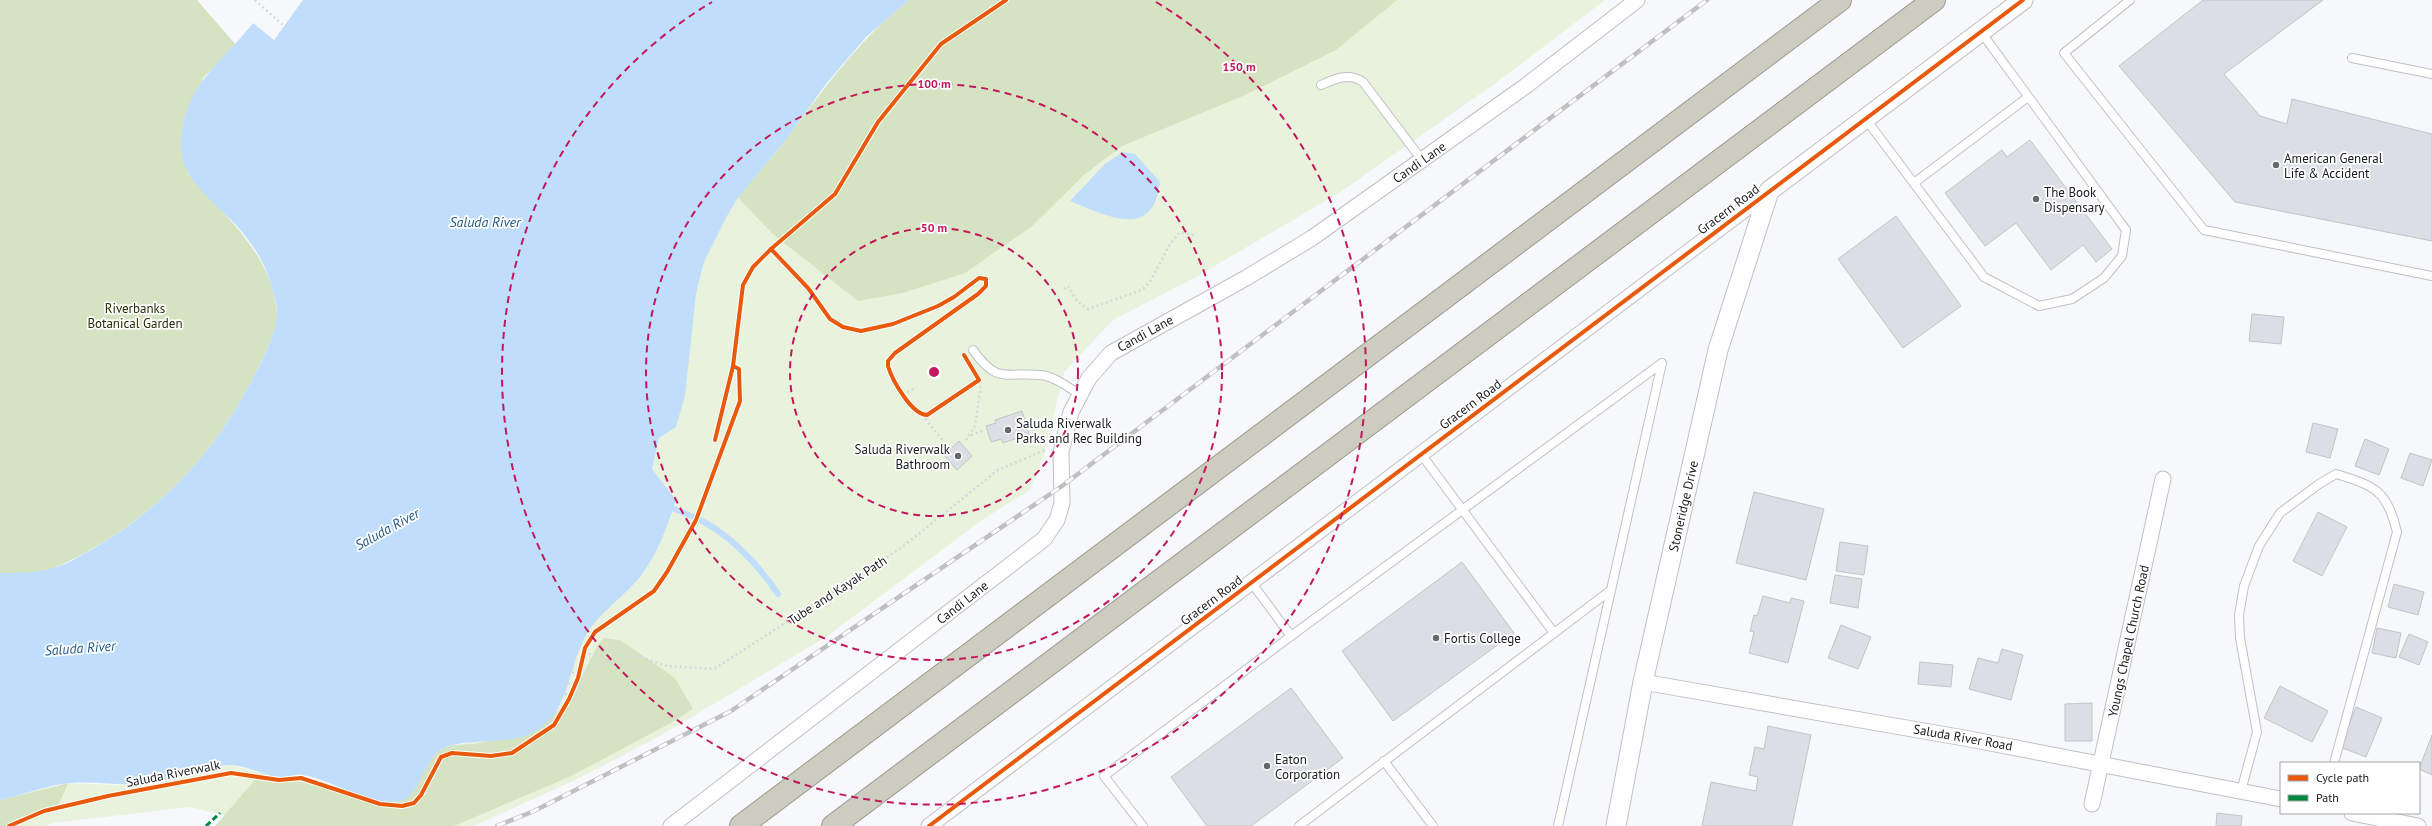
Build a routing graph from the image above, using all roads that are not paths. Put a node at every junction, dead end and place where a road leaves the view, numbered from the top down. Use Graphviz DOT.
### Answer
graph roads {
  1 [pos="1637,0"];
  2 [pos="1840,0"];
  3 [pos="1934,0"];
  4 [pos="2023,0"];
  5 [pos="2130,0"];
  6 [pos="1981,32"];
  7 [pos="2352,58"];
  8 [pos="2432,74"];
  9 [pos="1321,85"];
  10 [pos="2028,98"];
  11 [pos="1865,118"];
  12 [pos="1422,160"];
  13 [pos="1914,183"];
  14 [pos="1768,191"];
  15 [pos="2432,276"];
  16 [pos="973,350"];
  17 [pos="1079,394"];
  18 [pos="1421,454"];
  19 [pos="2163,479"];
  20 [pos="1463,510"];
  21 [pos="1252,582"];
  22 [pos="1611,590"];
  23 [pos="1554,633"];
  24 [pos="1291,636"];
  25 [pos="1643,682"];
  26 [pos="1384,761"];
  27 [pos="2334,762"];
  28 [pos="2102,763"];
  29 [pos="2241,791"];
  30 [pos="2280,799"];
  31 [pos="2092,804"];
  32 [pos="2357,814"];
  33 [pos="671,826"];
  34 [pos="741,826"];
  35 [pos="833,826"];
  36 [pos="929,826"];
  37 [pos="1143,826"];
  38 [pos="1299,826"];
  39 [pos="1433,826"];
  40 [pos="1558,826"];
  41 [pos="1616,826"];
  42 [pos="2418,826"];
  1 -- 12 [label="street, Candi Lane"];
  2 -- 34 [label="highway"];
  3 -- 35 [label="highway"];
  4 -- 6 [label="street, Gracern Road"];
  5 -- 15 [label="lane"];
  6 -- 10 [label="lane"];
  6 -- 11 [label="street, Gracern Road"];
  7 -- 8 [label="lane"];
  9 -- 12 [label="lane"];
  10 -- 13 [label="lane"];
  10 -- 13 [label="lane"];
  11 -- 13 [label="lane"];
  11 -- 14 [label="street, Gracern Road"];
  12 -- 17 [label="street, Candi Lane"];
  14 -- 18 [label="street, Gracern Road"];
  14 -- 25 [label="street, Stoneridge Drive"];
  16 -- 17 [label="lane"];
  17 -- 33 [label="street, Candi Lane"];
  18 -- 20 [label="lane"];
  18 -- 21 [label="street, Gracern Road"];
  19 -- 28 [label="street, Youngs Chapel Church Road"];
  20 -- 22 [label="lane"];
  20 -- 23 [label="lane"];
  20 -- 24 [label="lane"];
  21 -- 24 [label="lane"];
  21 -- 36 [label="street, Gracern Road"];
  22 -- 23 [label="lane"];
  22 -- 40 [label="lane"];
  23 -- 26 [label="lane"];
  24 -- 37 [label="lane"];
  25 -- 28 [label="street, Saluda River Road"];
  25 -- 41 [label="street, Stoneridge Drive"];
  26 -- 38 [label="lane"];
  26 -- 39 [label="lane"];
  27 -- 29 [label="lane"];
  28 -- 29 [label="street, Saluda River Road"];
  28 -- 31 [label="street, Youngs Chapel Church Road"];
  29 -- 30 [label="street, Saluda River Road"];
  32 -- 42 [label="street"];
}
